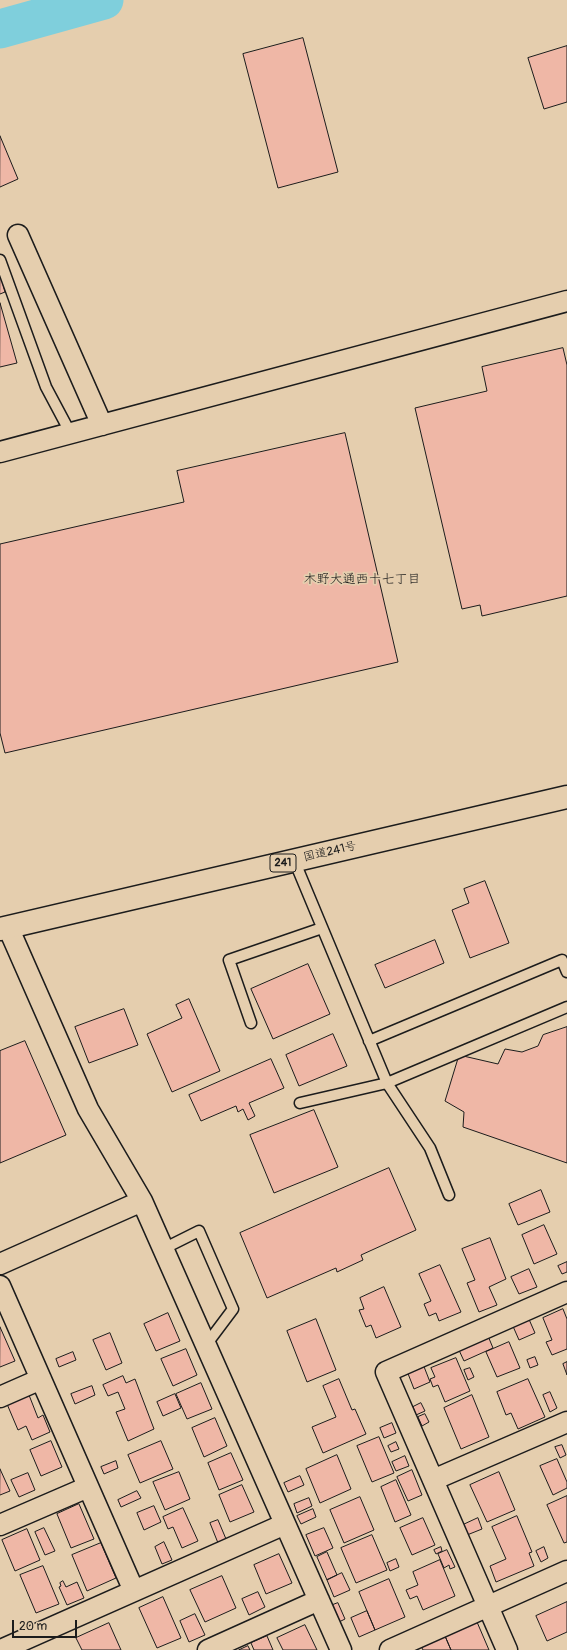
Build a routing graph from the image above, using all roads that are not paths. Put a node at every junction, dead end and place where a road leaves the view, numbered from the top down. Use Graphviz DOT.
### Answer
graph roads {
  1 [pos="18,235"];
  2 [pos="0,260"];
  3 [pos="567,301"];
  4 [pos="102,425"];
  5 [pos="71,434"];
  6 [pos="0,452"];
  7 [pos="567,796"];
  8 [pos="294,860"];
  9 [pos="4,928"];
  10 [pos="322,928"];
  11 [pos="567,972"];
  12 [pos="567,1007"];
  13 [pos="251,1023"];
  14 [pos="369,1041"];
  15 [pos="387,1083"];
  16 [pos="300,1103"];
  17 [pos="449,1195"];
  18 [pos="142,1201"];
  19 [pos="163,1249"];
  20 [pos="0,1264"];
  21 [pos="0,1286"];
  22 [pos="567,1292"];
  23 [pos="206,1345"];
  24 [pos="41,1379"];
  25 [pos="0,1397"];
  26 [pos="567,1422"];
  27 [pos="433,1480"];
  28 [pos="88,1487"];
  29 [pos="285,1524"];
  30 [pos="0,1525"];
  31 [pos="567,1571"];
  32 [pos="134,1591"];
  33 [pos="319,1600"];
  34 [pos="488,1606"];
  35 [pos="1,1650"];
  36 [pos="208,1650"];
  37 [pos="341,1650"];
  38 [pos="390,1650"];
  39 [pos="507,1650"];
  1 -- 4 [label="street"];
  2 -- 5 [label="lane"];
  3 -- 4 [label="street"];
  4 -- 5 [label="street"];
  5 -- 6 [label="street"];
  7 -- 8 [label="highway, 国道241号 / 241"];
  8 -- 9 [label="highway, 国道241号 / 241"];
  8 -- 10 [label="lane"];
  9 -- 18 [label="street"];
  10 -- 13 [label="lane"];
  10 -- 14 [label="lane"];
  11 -- 14 [label="lane"];
  12 -- 15 [label="lane"];
  14 -- 15 [label="lane"];
  15 -- 16 [label="lane"];
  15 -- 17 [label="lane"];
  18 -- 19 [label="street"];
  18 -- 20 [label="street"];
  19 -- 23 [label="street"];
  19 -- 23 [label="lane"];
  21 -- 24 [label="street"];
  22 -- 27 [label="street"];
  23 -- 29 [label="street"];
  24 -- 25 [label="street"];
  24 -- 28 [label="street"];
  26 -- 27 [label="street"];
  27 -- 34 [label="street"];
  28 -- 30 [label="street"];
  28 -- 32 [label="street"];
  29 -- 32 [label="street"];
  29 -- 33 [label="street"];
  31 -- 34 [label="street"];
  32 -- 35 [label="street"];
  33 -- 36 [label="street"];
  33 -- 37 [label="street"];
  34 -- 38 [label="street"];
  34 -- 39 [label="street"];
}
